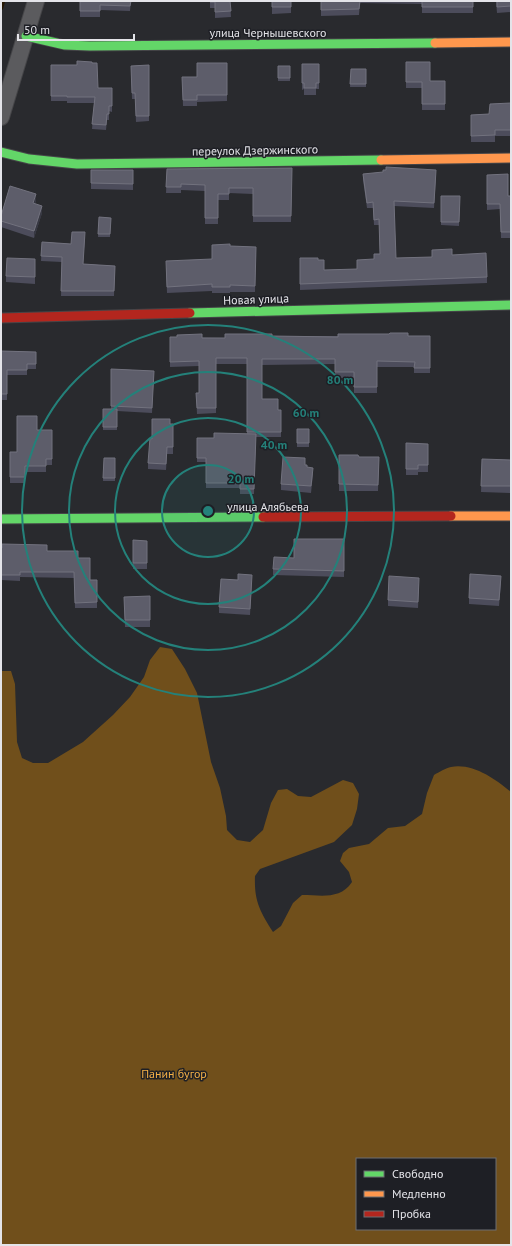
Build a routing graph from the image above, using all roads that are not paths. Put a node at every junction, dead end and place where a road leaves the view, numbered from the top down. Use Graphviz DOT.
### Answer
graph roads {
  1 [pos="36,1"];
  2 [pos="26,36"];
  3 [pos="511,42"];
  4 [pos="1,118"];
  5 [pos="1,152"];
  6 [pos="511,158"];
  7 [pos="511,305"];
  8 [pos="1,318"];
  9 [pos="511,516"];
  10 [pos="1,519"];
  1 -- 2 [label="street"];
  2 -- 3 [label="street, улица Чернышевского"];
  2 -- 4 [label="street"];
  5 -- 6 [label="street, переулок Дзержинского"];
  7 -- 8 [label="street, Новая улица"];
  9 -- 10 [label="street, улица Алябьева"];
}
